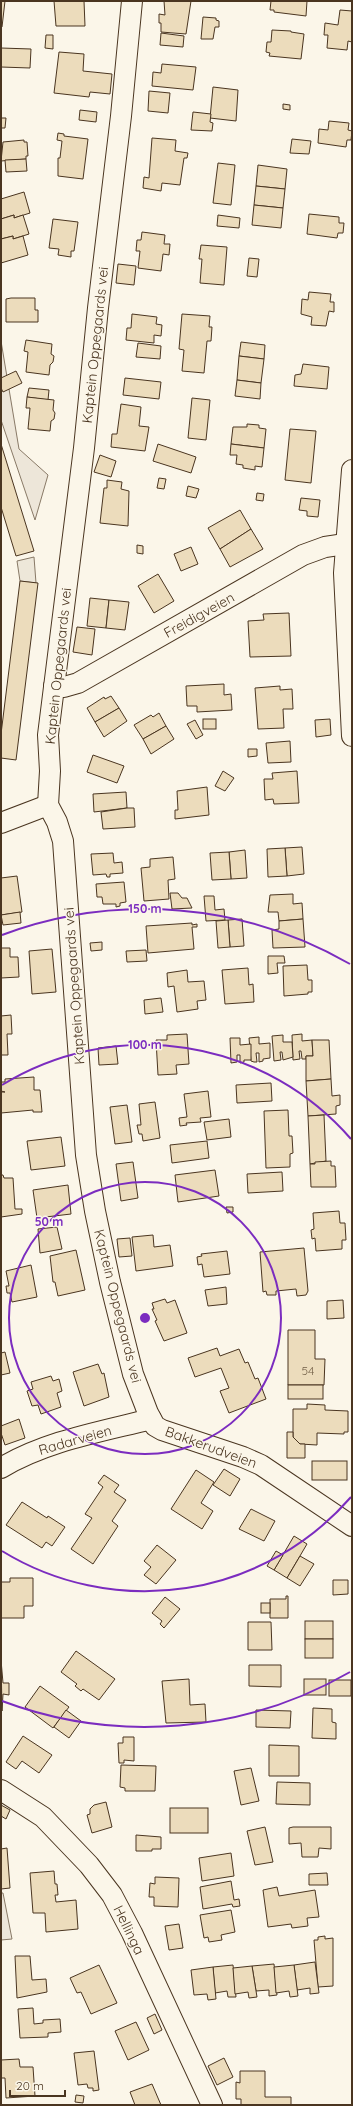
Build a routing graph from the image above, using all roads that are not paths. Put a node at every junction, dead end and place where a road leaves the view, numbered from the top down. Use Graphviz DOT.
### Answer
graph roads {
  1 [pos="132,1"];
  2 [pos="352,470"];
  3 [pos="348,532"];
  4 [pos="54,686"];
  5 [pos="352,736"];
  6 [pos="48,805"];
  7 [pos="1,823"];
  8 [pos="151,1419"];
  9 [pos="1,1468"];
  10 [pos="352,1526"];
  11 [pos="1,1790"];
  12 [pos="212,2105"];
  1 -- 4 [label="street, Kaptein Oppegaards vei"];
  2 -- 3 [label="street"];
  3 -- 4 [label="street, Freidigveien"];
  3 -- 5 [label="street"];
  4 -- 6 [label="street, Kaptein Oppegaards vei"];
  6 -- 7 [label="street"];
  6 -- 8 [label="street, Kaptein Oppegaards vei"];
  8 -- 9 [label="street, Radarveien"];
  8 -- 10 [label="street, Bakkerudveien"];
  11 -- 12 [label="street, Hellinga"];
}
